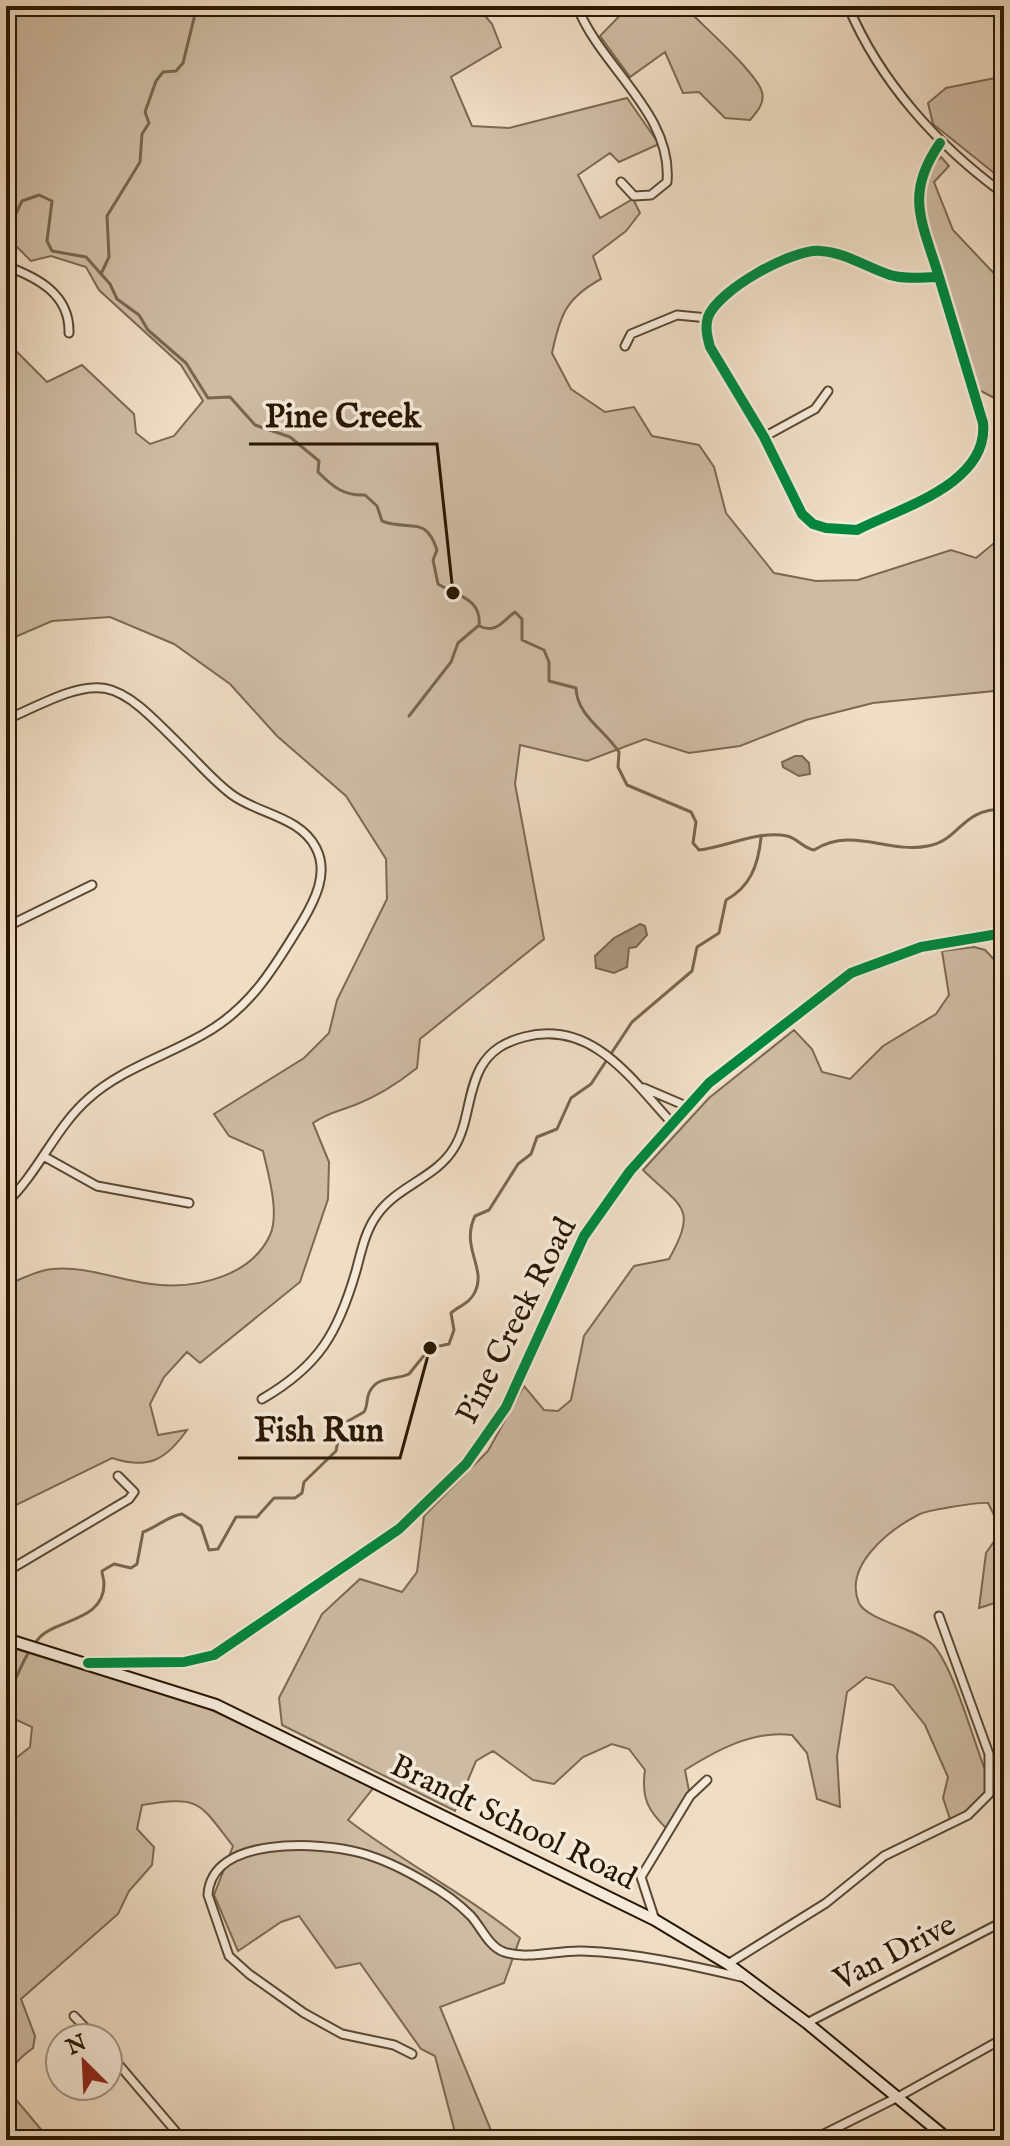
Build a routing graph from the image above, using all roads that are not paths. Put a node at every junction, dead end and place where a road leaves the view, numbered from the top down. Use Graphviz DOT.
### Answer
graph roads {
  1 [pos="577,6"];
  2 [pos="848,6"];
  3 [pos="940,143"];
  4 [pos="621,182"];
  5 [pos="1004,194"];
  6 [pos="6,266"];
  7 [pos="939,277"];
  8 [pos="708,318"];
  9 [pos="69,333"];
  10 [pos="625,346"];
  11 [pos="828,391"];
  12 [pos="764,437"];
  13 [pos="6,720"];
  14 [pos="92,885"];
  15 [pos="6,927"];
  16 [pos="1004,933"];
  17 [pos="644,1088"];
  18 [pos="686,1106"];
  19 [pos="671,1122"];
  20 [pos="45,1157"];
  21 [pos="6,1203"];
  22 [pos="189,1203"];
  23 [pos="262,1399"];
  24 [pos="118,1476"];
  25 [pos="6,1572"];
  26 [pos="939,1616"];
  27 [pos="6,1639"];
  28 [pos="88,1663"];
  29 [pos="707,1780"];
  30 [pos="655,1920"];
  31 [pos="1004,1921"];
  32 [pos="728,1964"];
  33 [pos="747,1978"];
  34 [pos="74,2016"];
  35 [pos="80,2022"];
  36 [pos="807,2023"];
  37 [pos="1004,2038"];
  38 [pos="412,2054"];
  39 [pos="124,2071"];
  40 [pos="898,2097"];
  41 [pos="183,2140"];
  42 [pos="812,2140"];
  43 [pos="949,2140"];
  1 -- 4 [label="street"];
  2 -- 3 [label="street"];
  3 -- 5 [label="street"];
  3 -- 7 [label="street"];
  6 -- 9 [label="street"];
  7 -- 8 [label="street"];
  7 -- 12 [label="street"];
  8 -- 10 [label="street"];
  8 -- 12 [label="street"];
  11 -- 12 [label="street"];
  13 -- 20 [label="street"];
  14 -- 15 [label="street"];
  16 -- 18 [label="street, Pine Creek Road"];
  17 -- 18 [label="street"];
  17 -- 19 [label="street"];
  17 -- 23 [label="street"];
  18 -- 19 [label="street, Pine Creek Road"];
  19 -- 28 [label="street, Pine Creek Road"];
  20 -- 21 [label="street"];
  20 -- 22 [label="street"];
  24 -- 25 [label="street"];
  26 -- 32 [label="street"];
  27 -- 28 [label="street, Brandt School Road"];
  28 -- 30 [label="street, Brandt School Road"];
  29 -- 30 [label="street"];
  30 -- 32 [label="street, Brandt School Road"];
  31 -- 36 [label="street, Van Drive"];
  32 -- 33 [label="street, Brandt School Road"];
  33 -- 36 [label="street, Brandt School Road"];
  33 -- 38 [label="street"];
  34 -- 35 [label="street"];
  36 -- 40 [label="street, Brandt School Road"];
  37 -- 40 [label="street"];
  39 -- 41 [label="street"];
  40 -- 42 [label="street"];
  40 -- 43 [label="street, Brandt School Road"];
}
